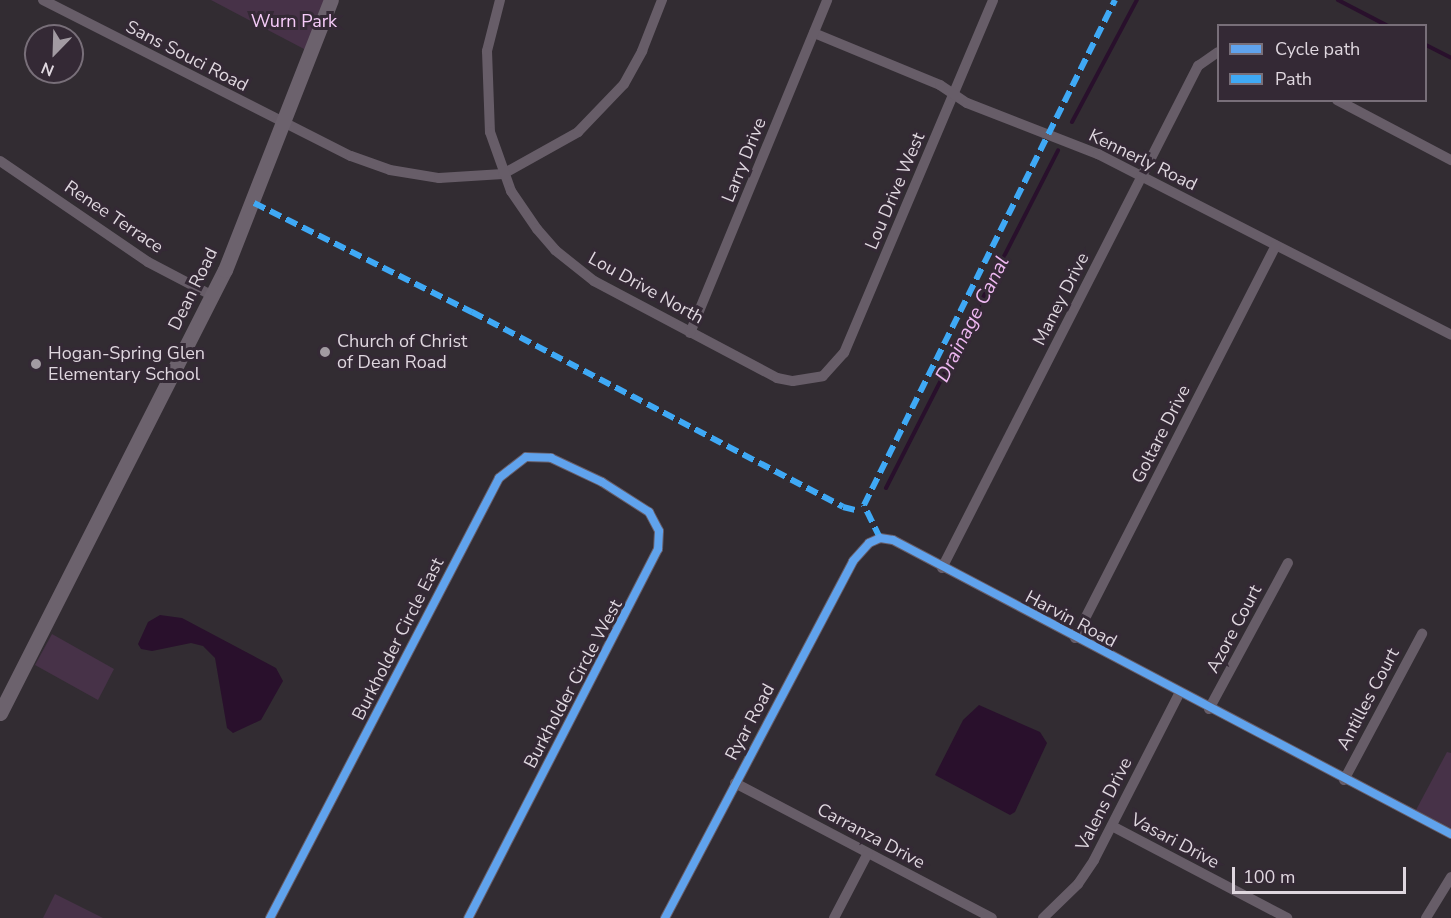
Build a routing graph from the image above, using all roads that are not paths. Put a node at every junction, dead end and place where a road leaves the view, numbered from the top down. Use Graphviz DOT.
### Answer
graph roads {
  1 [pos="43,0"];
  2 [pos="331,0"];
  3 [pos="500,0"];
  4 [pos="662,0"];
  5 [pos="827,0"];
  6 [pos="993,0"];
  7 [pos="814,33"];
  8 [pos="1217,52"];
  9 [pos="954,94"];
  10 [pos="1341,102"];
  11 [pos="285,122"];
  12 [pos="1451,160"];
  13 [pos="0,161"];
  14 [pos="503,174"];
  15 [pos="1142,175"];
  16 [pos="1276,246"];
  17 [pos="213,296"];
  18 [pos="690,333"];
  19 [pos="1451,335"];
  20 [pos="809,381"];
  21 [pos="602,482"];
  22 [pos="868,543"];
  23 [pos="1288,563"];
  24 [pos="942,568"];
  25 [pos="1422,634"];
  26 [pos="1075,638"];
  27 [pos="1179,694"];
  28 [pos="1209,709"];
  29 [pos="0,713"];
  30 [pos="1344,780"];
  31 [pos="735,783"];
  32 [pos="1112,826"];
  33 [pos="1451,834"];
  34 [pos="868,853"];
  35 [pos="1451,877"];
  36 [pos="270,918"];
  37 [pos="468,918"];
  38 [pos="664,918"];
  39 [pos="834,918"];
  40 [pos="992,918"];
  41 [pos="1043,918"];
  42 [pos="1287,918"];
  43 [pos="1426,918"];
  1 -- 11 [label="street, Sans Souci Road"];
  2 -- 11 [label="main road, Dean Road"];
  3 -- 14 [label="street, Lou Drive North"];
  4 -- 14 [label="street"];
  5 -- 7 [label="street, Larry Drive"];
  6 -- 9 [label="street, Lou Drive West"];
  7 -- 9 [label="street, Kennerly Road"];
  7 -- 18 [label="street, Larry Drive"];
  8 -- 15 [label="street, Maney Drive"];
  9 -- 15 [label="street, Kennerly Road"];
  9 -- 20 [label="street, Lou Drive West"];
  10 -- 12 [label="street"];
  11 -- 14 [label="street, Sans Souci Road"];
  11 -- 17 [label="main road, Dean Road"];
  13 -- 17 [label="street, Renee Terrace"];
  14 -- 18 [label="street, Lou Drive North"];
  15 -- 16 [label="street, Kennerly Road"];
  15 -- 24 [label="street, Maney Drive"];
  16 -- 19 [label="street, Kennerly Road"];
  16 -- 26 [label="street, Goltare Drive"];
  17 -- 29 [label="main road, Dean Road"];
  18 -- 20 [label="street, Lou Drive North"];
  21 -- 36 [label="street, Burkholder Circle East"];
  21 -- 37 [label="street, Burkholder Circle West"];
  22 -- 24 [label="street, Harvin Road"];
  22 -- 31 [label="street, Ryar Road"];
  23 -- 28 [label="street, Azore Court"];
  24 -- 26 [label="street, Harvin Road"];
  25 -- 30 [label="street, Antilles Court"];
  26 -- 27 [label="street, Harvin Road"];
  27 -- 28 [label="street, Harvin Road"];
  27 -- 32 [label="street, Valens Drive"];
  28 -- 30 [label="street, Harvin Road"];
  30 -- 33 [label="street, Harvin Road"];
  31 -- 34 [label="street, Carranza Drive"];
  31 -- 38 [label="street, Ryar Road"];
  32 -- 41 [label="street, Valens Drive"];
  32 -- 42 [label="street, Vasari Drive"];
  34 -- 39 [label="street"];
  34 -- 40 [label="street, Carranza Drive"];
  35 -- 43 [label="street"];
}
